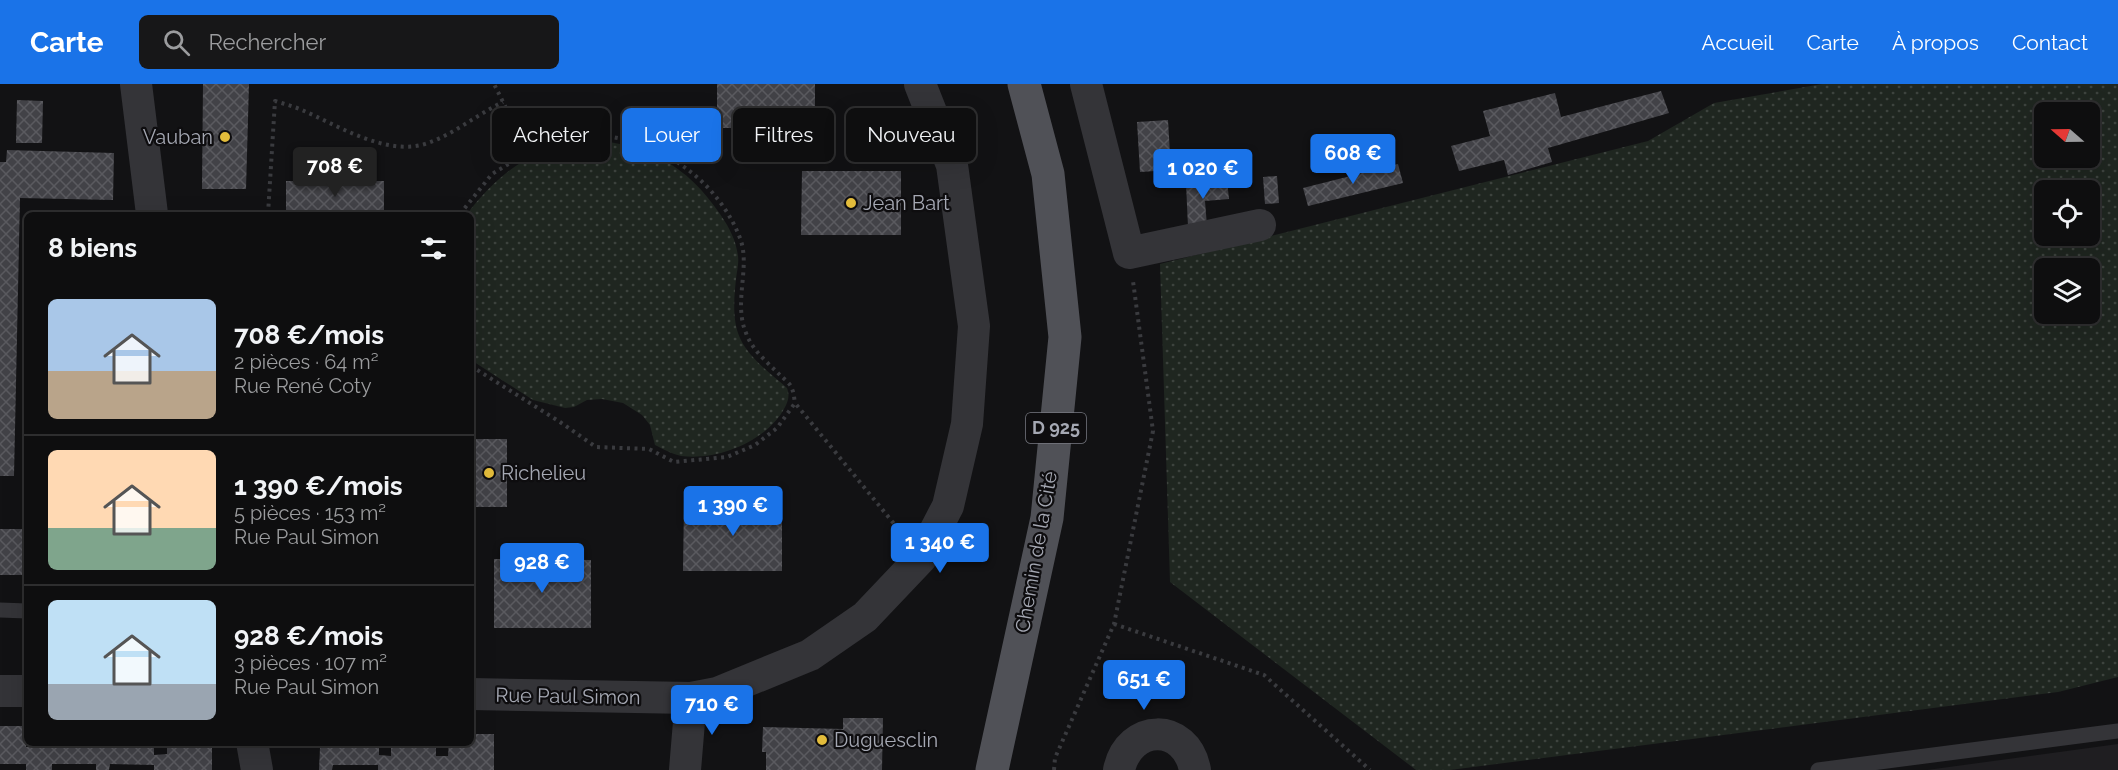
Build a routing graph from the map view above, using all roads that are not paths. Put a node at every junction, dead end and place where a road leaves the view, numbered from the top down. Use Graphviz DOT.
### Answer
graph roads {
  1 [pos="136,84"];
  2 [pos="920,84"];
  3 [pos="1024,84"];
  4 [pos="1086,84"];
  5 [pos="152,212"];
  6 [pos="1260,225"];
  7 [pos="0,610"];
  8 [pos="24,611"];
  9 [pos="0,690"];
  10 [pos="24,691"];
  11 [pos="474,694"];
  12 [pos="692,698"];
  13 [pos="2118,730"];
  14 [pos="253,746"];
  15 [pos="1873,767"];
  16 [pos="257,770"];
  17 [pos="685,770"];
  18 [pos="992,770"];
  19 [pos="1119,770"];
  20 [pos="1195,770"];
  21 [pos="1818,770"];
  1 -- 5 [label="street"];
  2 -- 12 [label="street, Rue Paul Simon"];
  3 -- 18 [label="main road, Chemin de la Cité / D 925"];
  4 -- 6 [label="street"];
  7 -- 8 [label="lane"];
  9 -- 10 [label="street"];
  11 -- 12 [label="street, Rue Paul Simon"];
  12 -- 17 [label="street"];
  13 -- 15 [label="lane"];
  14 -- 16 [label="street"];
  15 -- 21 [label="lane"];
  19 -- 20 [label="street"];
}
